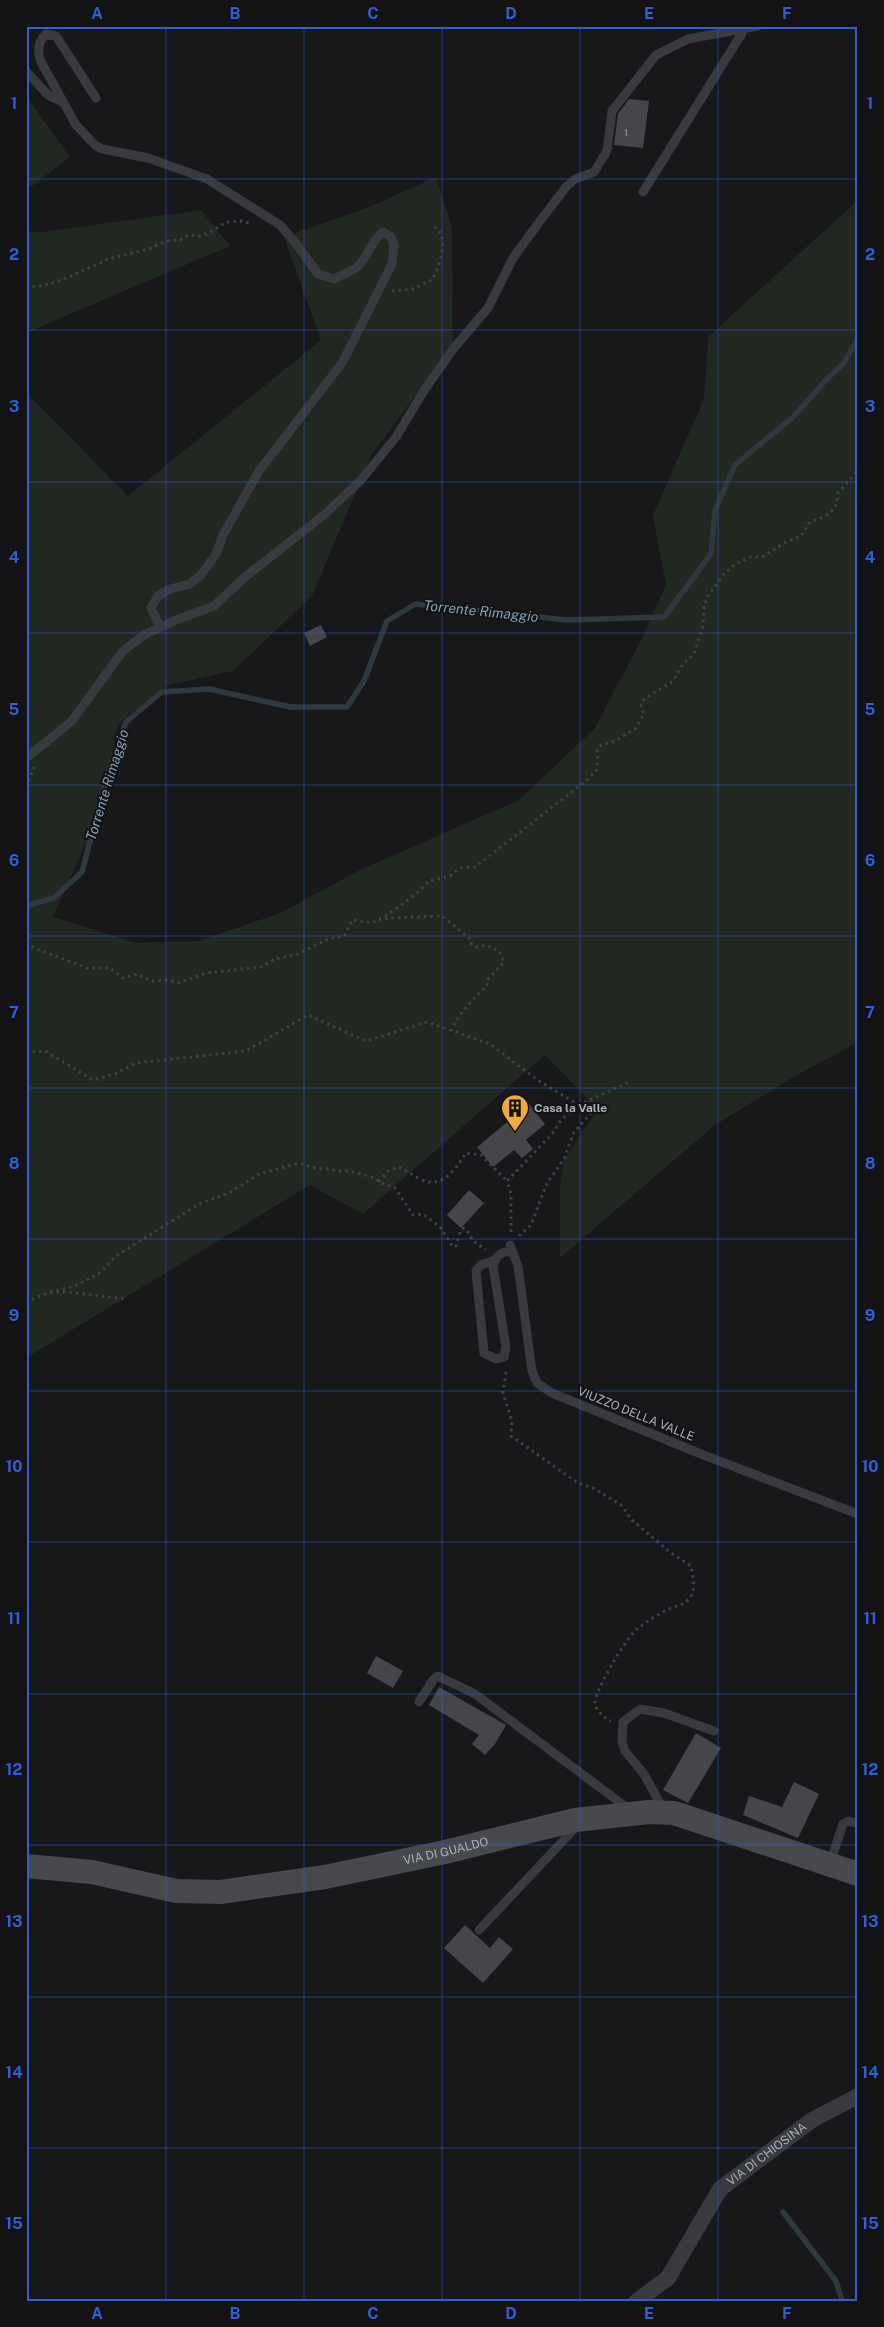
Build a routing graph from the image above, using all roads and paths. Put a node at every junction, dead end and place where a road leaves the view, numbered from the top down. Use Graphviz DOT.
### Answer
graph roads {
  1 [pos="758,26"];
  2 [pos="744,30"];
  3 [pos="26,70"];
  4 [pos="96,98"];
  5 [pos="64,103"];
  6 [pos="643,192"];
  7 [pos="268,218"];
  8 [pos="433,226"];
  9 [pos="26,287"];
  10 [pos="380,287"];
  11 [pos="858,470"];
  12 [pos="160,627"];
  13 [pos="26,758"];
  14 [pos="379,919"];
  15 [pos="26,943"];
  16 [pos="452,1031"];
  17 [pos="26,1052"];
  18 [pos="631,1081"];
  19 [pos="589,1101"];
  20 [pos="579,1105"];
  21 [pos="507,1181"];
  22 [pos="379,1182"];
  23 [pos="511,1246"];
  24 [pos="497,1257"];
  25 [pos="50,1292"];
  26 [pos="125,1299"];
  27 [pos="26,1302"];
  28 [pos="506,1372"];
  29 [pos="858,1514"];
  30 [pos="419,1702"];
  31 [pos="622,1728"];
  32 [pos="714,1731"];
  33 [pos="666,1813"];
  34 [pos="634,1814"];
  35 [pos="584,1819"];
  36 [pos="858,1824"];
  37 [pos="830,1865"];
  38 [pos="26,1866"];
  39 [pos="858,1874"];
  40 [pos="479,1930"];
  41 [pos="858,2096"];
  42 [pos="637,2301"];
  1 -- 2 [label="lane"];
  2 -- 6 [label="lane"];
  2 -- 12 [label="lane"];
  3 -- 5 [label="lane"];
  4 -- 5 [label="lane"];
  5 -- 7 [label="lane"];
  7 -- 9 [label="path"];
  7 -- 10 [label="lane"];
  8 -- 10 [label="path"];
  10 -- 12 [label="lane"];
  11 -- 14 [label="path"];
  12 -- 13 [label="lane"];
  14 -- 15 [label="path"];
  14 -- 16 [label="path"];
  16 -- 17 [label="path"];
  16 -- 20 [label="path"];
  18 -- 19 [label="path"];
  19 -- 20 [label="path"];
  19 -- 23 [label="path"];
  20 -- 21 [label="path"];
  21 -- 22 [label="path"];
  21 -- 23 [label="path"];
  22 -- 24 [label="path"];
  22 -- 25 [label="path"];
  23 -- 24 [label="lane"];
  23 -- 29 [label="lane, VIUZZO DELLA VALLE"];
  24 -- 24 [label="lane"];
  25 -- 26 [label="path"];
  25 -- 27 [label="path"];
  28 -- 31 [label="path"];
  30 -- 34 [label="lane"];
  31 -- 32 [label="lane"];
  31 -- 33 [label="lane"];
  33 -- 34 [label="street, VIA DI GUALDO"];
  33 -- 37 [label="street, VIA DI GUALDO"];
  34 -- 35 [label="street, VIA DI GUALDO"];
  35 -- 38 [label="street, VIA DI GUALDO"];
  35 -- 40 [label="lane"];
  36 -- 37 [label="lane"];
  37 -- 39 [label="street, VIA DI GUALDO"];
  41 -- 42 [label="street, VIA DI CHIOSINA"];
}
